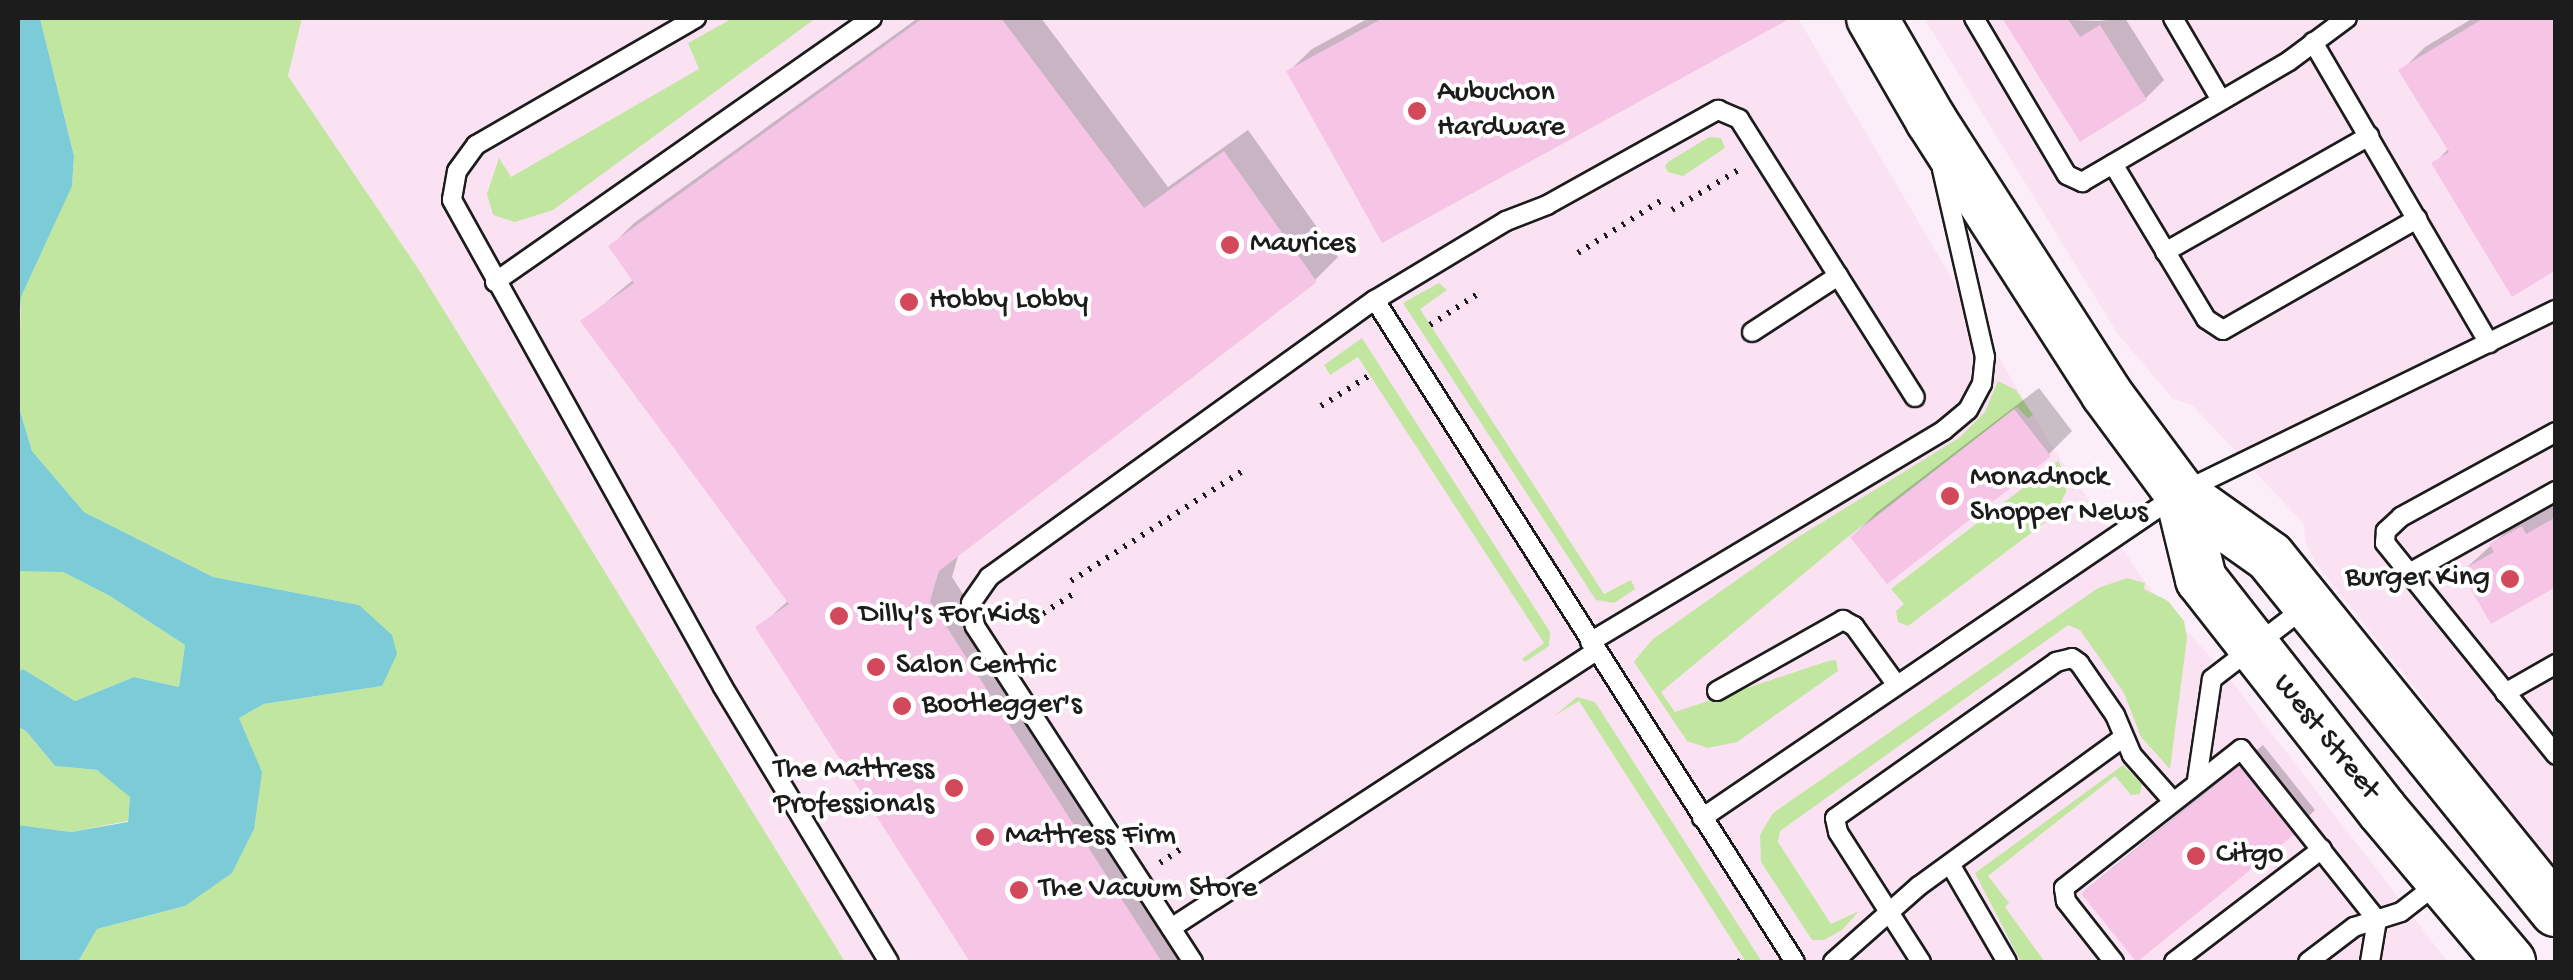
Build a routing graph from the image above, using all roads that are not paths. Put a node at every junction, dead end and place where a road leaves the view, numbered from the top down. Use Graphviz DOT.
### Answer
graph roads {
  1 [pos="696,18"];
  2 [pos="872,18"];
  3 [pos="1872,18"];
  4 [pos="1974,18"];
  5 [pos="2173,18"];
  6 [pos="2346,18"];
  7 [pos="2313,42"];
  8 [pos="2221,100"];
  9 [pos="1931,120"];
  10 [pos="2369,136"];
  11 [pos="2113,164"];
  12 [pos="2417,219"];
  13 [pos="2166,252"];
  14 [pos="1838,276"];
  15 [pos="495,282"];
  16 [pos="1375,300"];
  17 [pos="2556,310"];
  18 [pos="1752,332"];
  19 [pos="2489,343"];
  20 [pos="1915,397"];
  21 [pos="2556,432"];
  22 [pos="2556,491"];
  23 [pos="2180,493"];
  24 [pos="2409,573"];
  25 [pos="2308,605"];
  26 [pos="1593,646"];
  27 [pos="2252,647"];
  28 [pos="2556,664"];
  29 [pos="1896,684"];
  30 [pos="1717,691"];
  31 [pos="2506,692"];
  32 [pos="2123,738"];
  33 [pos="2556,754"];
  34 [pos="2198,780"];
  35 [pos="2172,800"];
  36 [pos="1702,818"];
  37 [pos="2322,849"];
  38 [pos="1950,864"];
  39 [pos="2442,880"];
  40 [pos="2556,911"];
  41 [pos="1890,914"];
  42 [pos="2376,920"];
  43 [pos="1170,928"];
  44 [pos="889,962"];
  45 [pos="1193,962"];
  46 [pos="1795,962"];
  47 [pos="1833,962"];
  48 [pos="1921,962"];
  49 [pos="2007,962"];
  50 [pos="2114,962"];
  51 [pos="2174,962"];
  52 [pos="2308,962"];
  53 [pos="2370,962"];
  54 [pos="2510,962"];
  1 -- 15 [label="lane"];
  2 -- 15 [label="lane"];
  3 -- 9 [label="street, West Street"];
  4 -- 11 [label="lane"];
  5 -- 8 [label="lane"];
  6 -- 7 [label="lane"];
  7 -- 8 [label="lane"];
  7 -- 10 [label="lane"];
  8 -- 11 [label="lane"];
  9 -- 23 [label="street, West Street"];
  9 -- 26 [label="lane"];
  10 -- 12 [label="lane"];
  10 -- 13 [label="lane"];
  11 -- 13 [label="lane"];
  12 -- 13 [label="lane"];
  12 -- 19 [label="lane"];
  14 -- 16 [label="lane"];
  14 -- 18 [label="lane"];
  14 -- 20 [label="lane"];
  15 -- 44 [label="lane"];
  16 -- 26 [label="lane"];
  16 -- 43 [label="lane"];
  17 -- 19 [label="lane"];
  19 -- 23 [label="lane"];
  21 -- 24 [label="lane"];
  22 -- 24 [label="lane"];
  23 -- 25 [label="street, West Street"];
  23 -- 27 [label="street, West Street"];
  23 -- 29 [label="lane"];
  24 -- 31 [label="lane"];
  25 -- 27 [label="lane"];
  25 -- 40 [label="street, West Street"];
  26 -- 36 [label="lane"];
  26 -- 43 [label="lane"];
  27 -- 34 [label="lane"];
  27 -- 39 [label="street, West Street"];
  28 -- 31 [label="lane"];
  29 -- 30 [label="lane"];
  29 -- 36 [label="lane"];
  31 -- 33 [label="lane"];
  32 -- 35 [label="lane"];
  32 -- 38 [label="lane"];
  32 -- 41 [label="lane"];
  34 -- 35 [label="lane"];
  34 -- 37 [label="lane"];
  35 -- 50 [label="lane"];
  36 -- 46 [label="lane"];
  37 -- 42 [label="lane"];
  37 -- 51 [label="lane"];
  38 -- 41 [label="lane"];
  38 -- 49 [label="lane"];
  39 -- 42 [label="lane"];
  39 -- 54 [label="street, West Street"];
  41 -- 47 [label="lane"];
  41 -- 48 [label="lane"];
  42 -- 52 [label="lane"];
  42 -- 53 [label="lane"];
  43 -- 45 [label="lane"];
}
